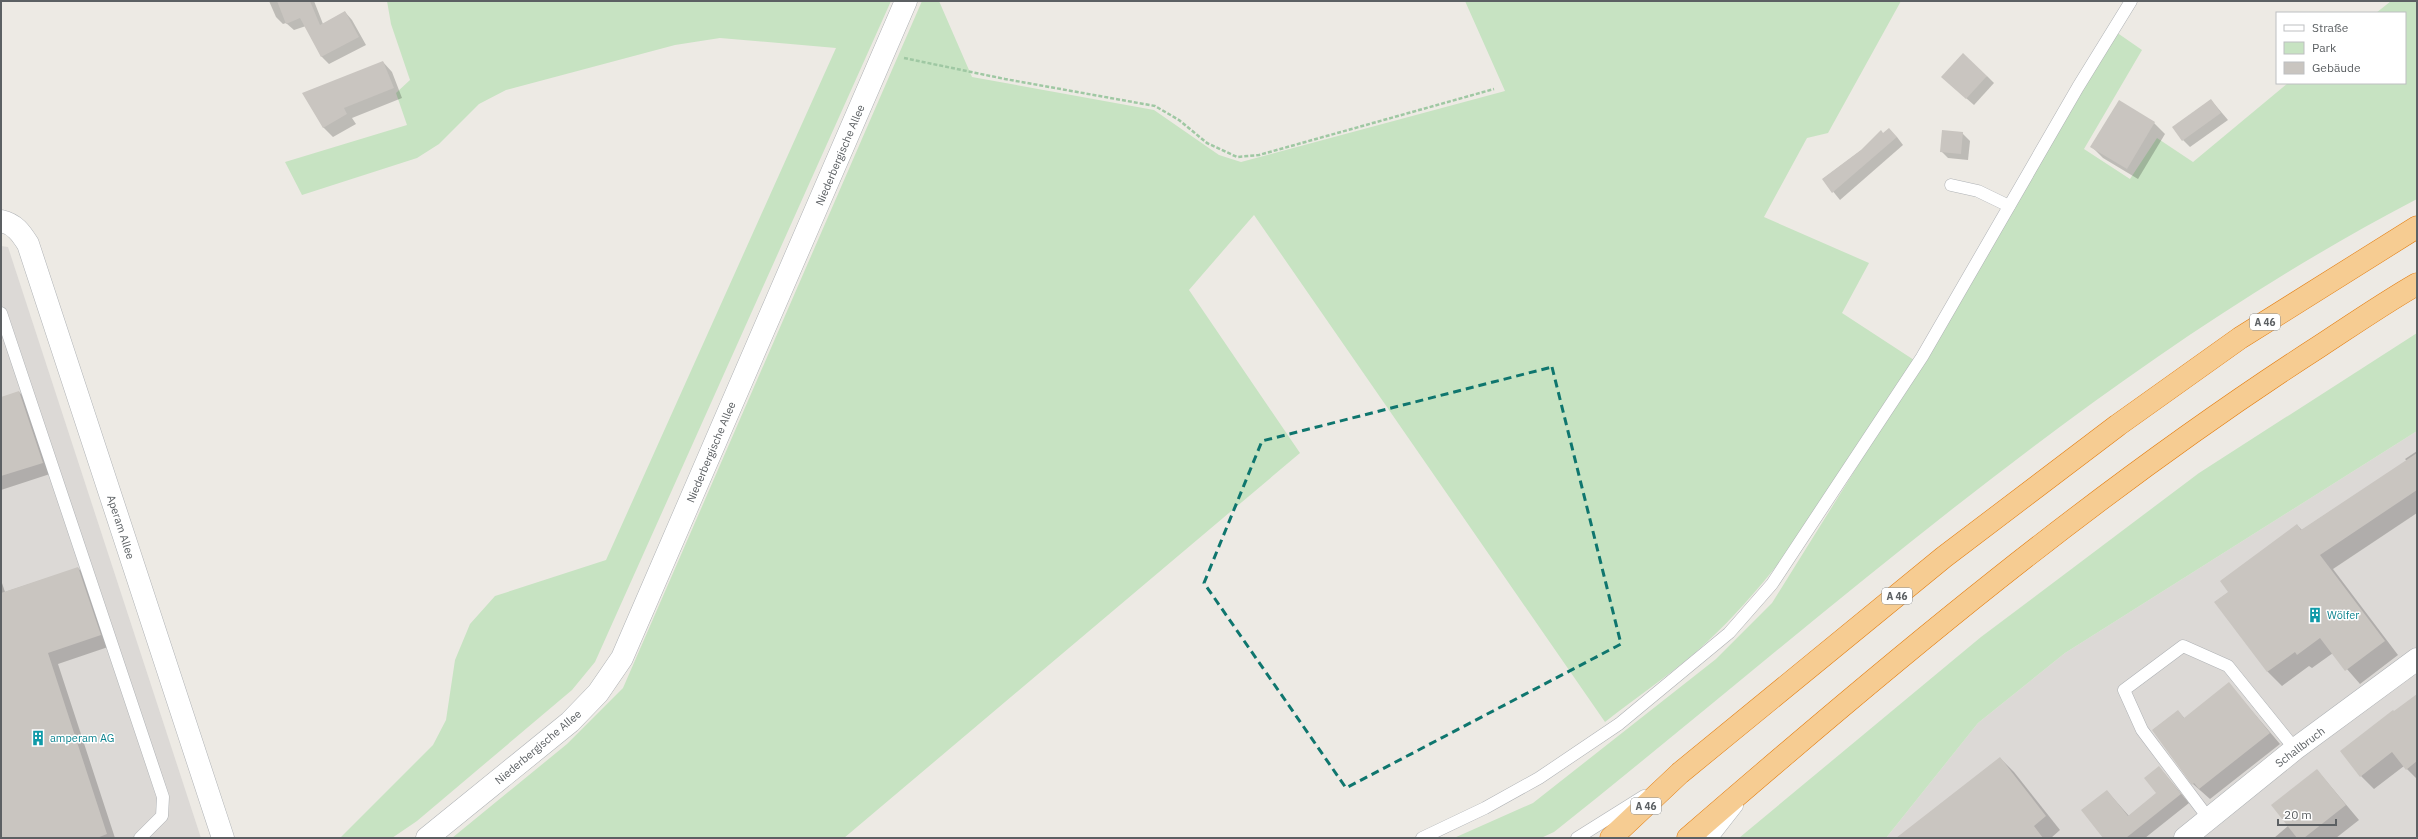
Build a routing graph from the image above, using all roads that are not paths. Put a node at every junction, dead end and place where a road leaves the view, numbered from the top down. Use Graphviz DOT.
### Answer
graph roads {
  1 [pos="906,1"];
  2 [pos="2131,1"];
  3 [pos="1951,185"];
  4 [pos="2009,206"];
  5 [pos="5,222"];
  6 [pos="2417,227"];
  7 [pos="2417,284"];
  8 [pos="1,313"];
  9 [pos="2417,660"];
  10 [pos="2295,749"];
  11 [pos="1765,772"];
  12 [pos="1680,773"];
  13 [pos="2209,819"];
  14 [pos="140,838"];
  15 [pos="223,838"];
  16 [pos="427,838"];
  17 [pos="1422,838"];
  18 [pos="1577,838"];
  19 [pos="1611,838"];
  20 [pos="1688,838"];
  21 [pos="1712,838"];
  22 [pos="2185,838"];
  1 -- 16 [label="street, Niederbergische Allee"];
  2 -- 4 [label="lane"];
  3 -- 4 [label="lane"];
  4 -- 17 [label="lane"];
  5 -- 15 [label="street, Aperam Allee"];
  6 -- 12 [label="highway, A 46"];
  7 -- 11 [label="highway"];
  8 -- 14 [label="lane"];
  9 -- 10 [label="street, Schallbruch"];
  10 -- 13 [label="street, Schallbruch"];
  10 -- 13 [label="lane"];
  11 -- 20 [label="highway"];
  11 -- 21 [label="lane"];
  12 -- 18 [label="lane"];
  12 -- 19 [label="highway, A 46"];
  13 -- 22 [label="street, Schallbruch"];
}
